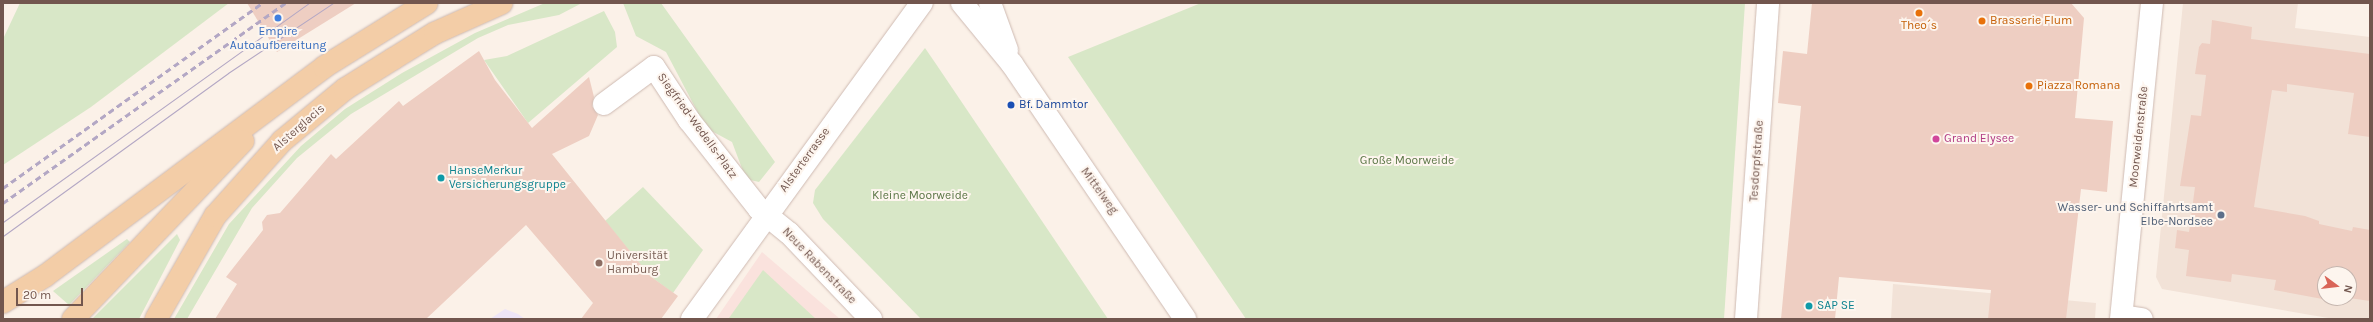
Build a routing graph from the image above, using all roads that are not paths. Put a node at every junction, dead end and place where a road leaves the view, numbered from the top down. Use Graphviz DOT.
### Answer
graph roads {
  1 [pos="427,3"];
  2 [pos="502,3"];
  3 [pos="922,3"];
  4 [pos="962,3"];
  5 [pos="990,3"];
  6 [pos="1768,3"];
  7 [pos="2152,3"];
  8 [pos="1012,64"];
  9 [pos="282,100"];
  10 [pos="604,104"];
  11 [pos="765,214"];
  12 [pos="3,302"];
  13 [pos="2128,318"];
  14 [pos="73,319"];
  15 [pos="156,319"];
  16 [pos="692,319"];
  17 [pos="871,319"];
  18 [pos="1185,319"];
  19 [pos="1746,319"];
  1 -- 9 [label="main road"];
  2 -- 15 [label="main road, Alsterglacis"];
  3 -- 11 [label="street, Alsterterrasse"];
  4 -- 8 [label="street, Mittelweg"];
  5 -- 8 [label="street, Mittelweg"];
  6 -- 19 [label="street, Tesdorpfstraße"];
  7 -- 13 [label="street, Moorweidenstraße"];
  8 -- 18 [label="street, Mittelweg"];
  9 -- 12 [label="main road"];
  9 -- 14 [label="main road"];
  10 -- 11 [label="street, Siegfried-Wedells-Platz"];
  11 -- 16 [label="street, Alsterterrasse"];
  11 -- 17 [label="street, Neue Rabenstraße"];
}
